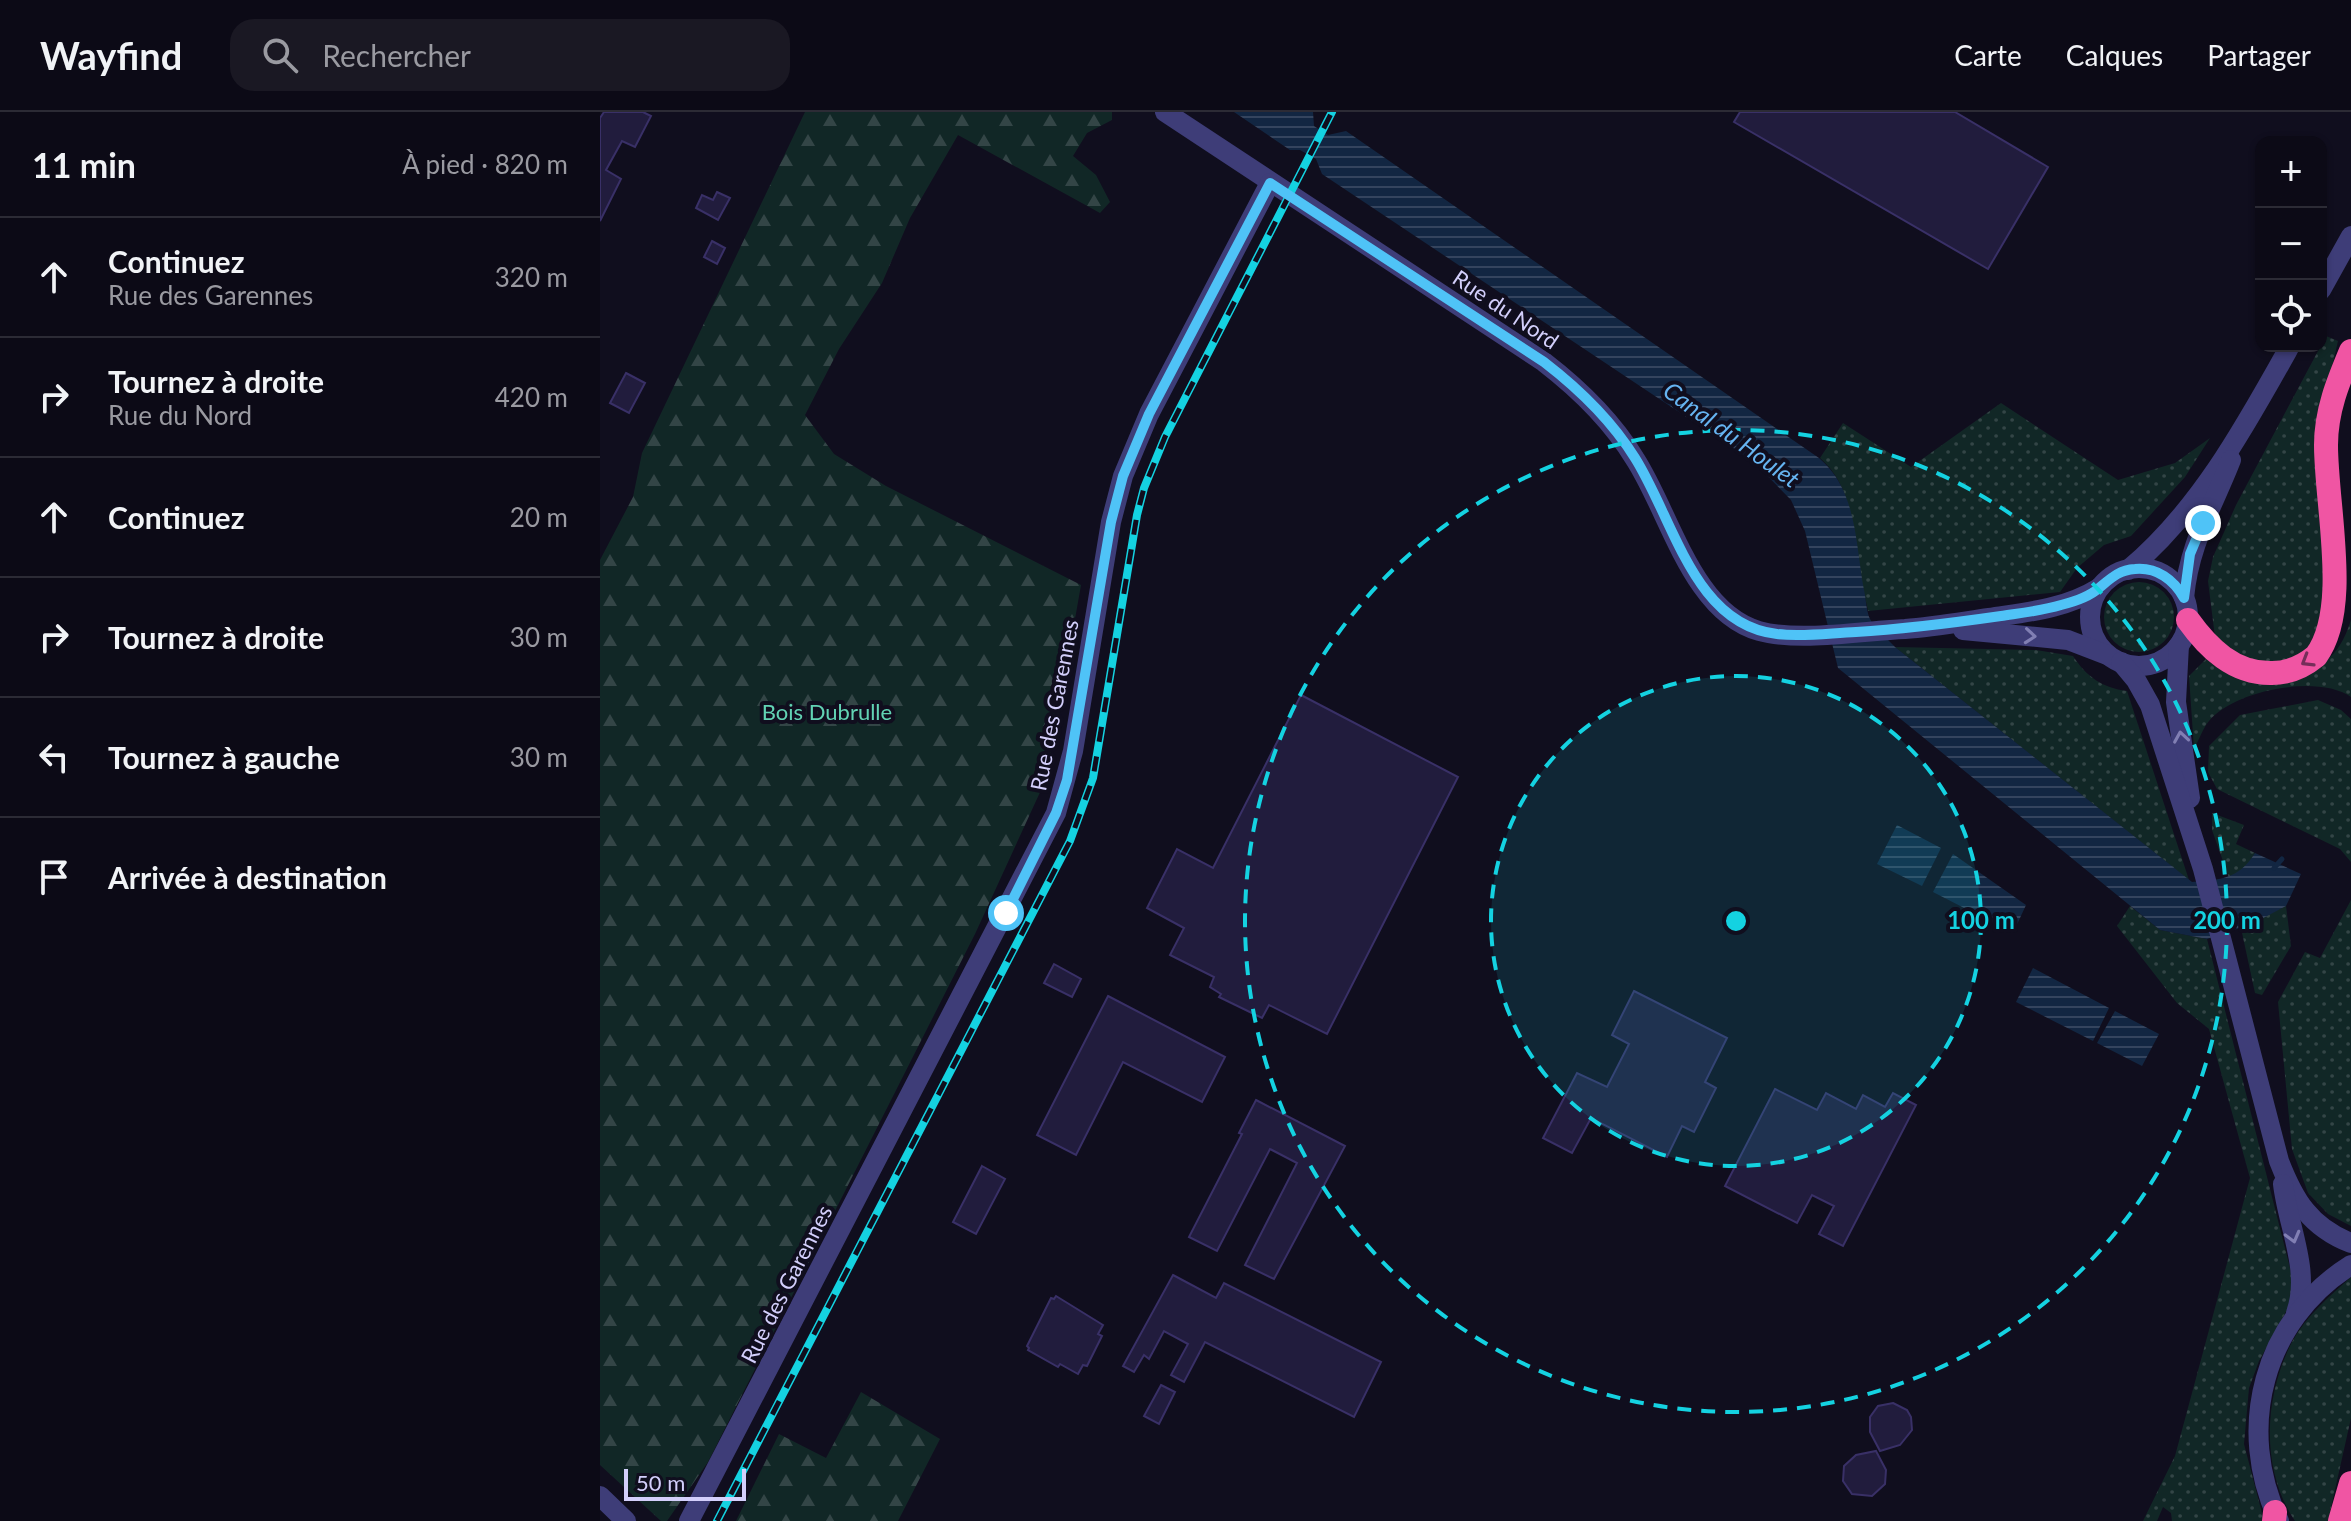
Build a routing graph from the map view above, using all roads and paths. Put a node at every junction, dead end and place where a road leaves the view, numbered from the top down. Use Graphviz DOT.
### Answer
graph roads {
  1 [pos="1165,112"];
  2 [pos="1270,183"];
  3 [pos="2351,236"];
  4 [pos="2327,280"];
  5 [pos="2287,352"];
  6 [pos="2351,352"];
  7 [pos="2247,423"];
  8 [pos="2351,517"];
  9 [pos="2128,570"];
  10 [pos="2099,588"];
  11 [pos="2186,609"];
  12 [pos="1931,627"];
  13 [pos="2179,645"];
  14 [pos="2114,658"];
  15 [pos="2203,869"];
  16 [pos="2279,1161"];
  17 [pos="2351,1243"];
  18 [pos="2351,1265"];
  19 [pos="2294,1317"];
  20 [pos="2351,1483"];
  21 [pos="600,1496"];
  22 [pos="2276,1518"];
  23 [pos="626,1521"];
  24 [pos="689,1521"];
  25 [pos="2340,1521"];
  1 -- 2 [label="street, Rue du Nord"];
  2 -- 12 [label="street, Rue du Nord"];
  2 -- 24 [label="street, Rue des Garennes"];
  3 -- 4 [label="street"];
  5 -- 7 [label="street"];
  6 -- 8 [label="highway"];
  6 -- 11 [label="highway, one-way"];
  7 -- 9 [label="street"];
  7 -- 11 [label="street"];
  9 -- 10 [label="street"];
  9 -- 11 [label="street"];
  10 -- 12 [label="street, Rue du Nord"];
  10 -- 14 [label="street"];
  11 -- 13 [label="street"];
  12 -- 14 [label="street, Rue du Nord, one-way"];
  13 -- 14 [label="street"];
  15 -- 13 [label="street, one-way"];
  14 -- 15 [label="street"];
  15 -- 16 [label="street"];
  16 -- 17 [label="street"];
  16 -- 19 [label="street, one-way"];
  18 -- 19 [label="street"];
  19 -- 22 [label="street"];
  20 -- 25 [label="highway"];
  21 -- 23 [label="street"];
}
